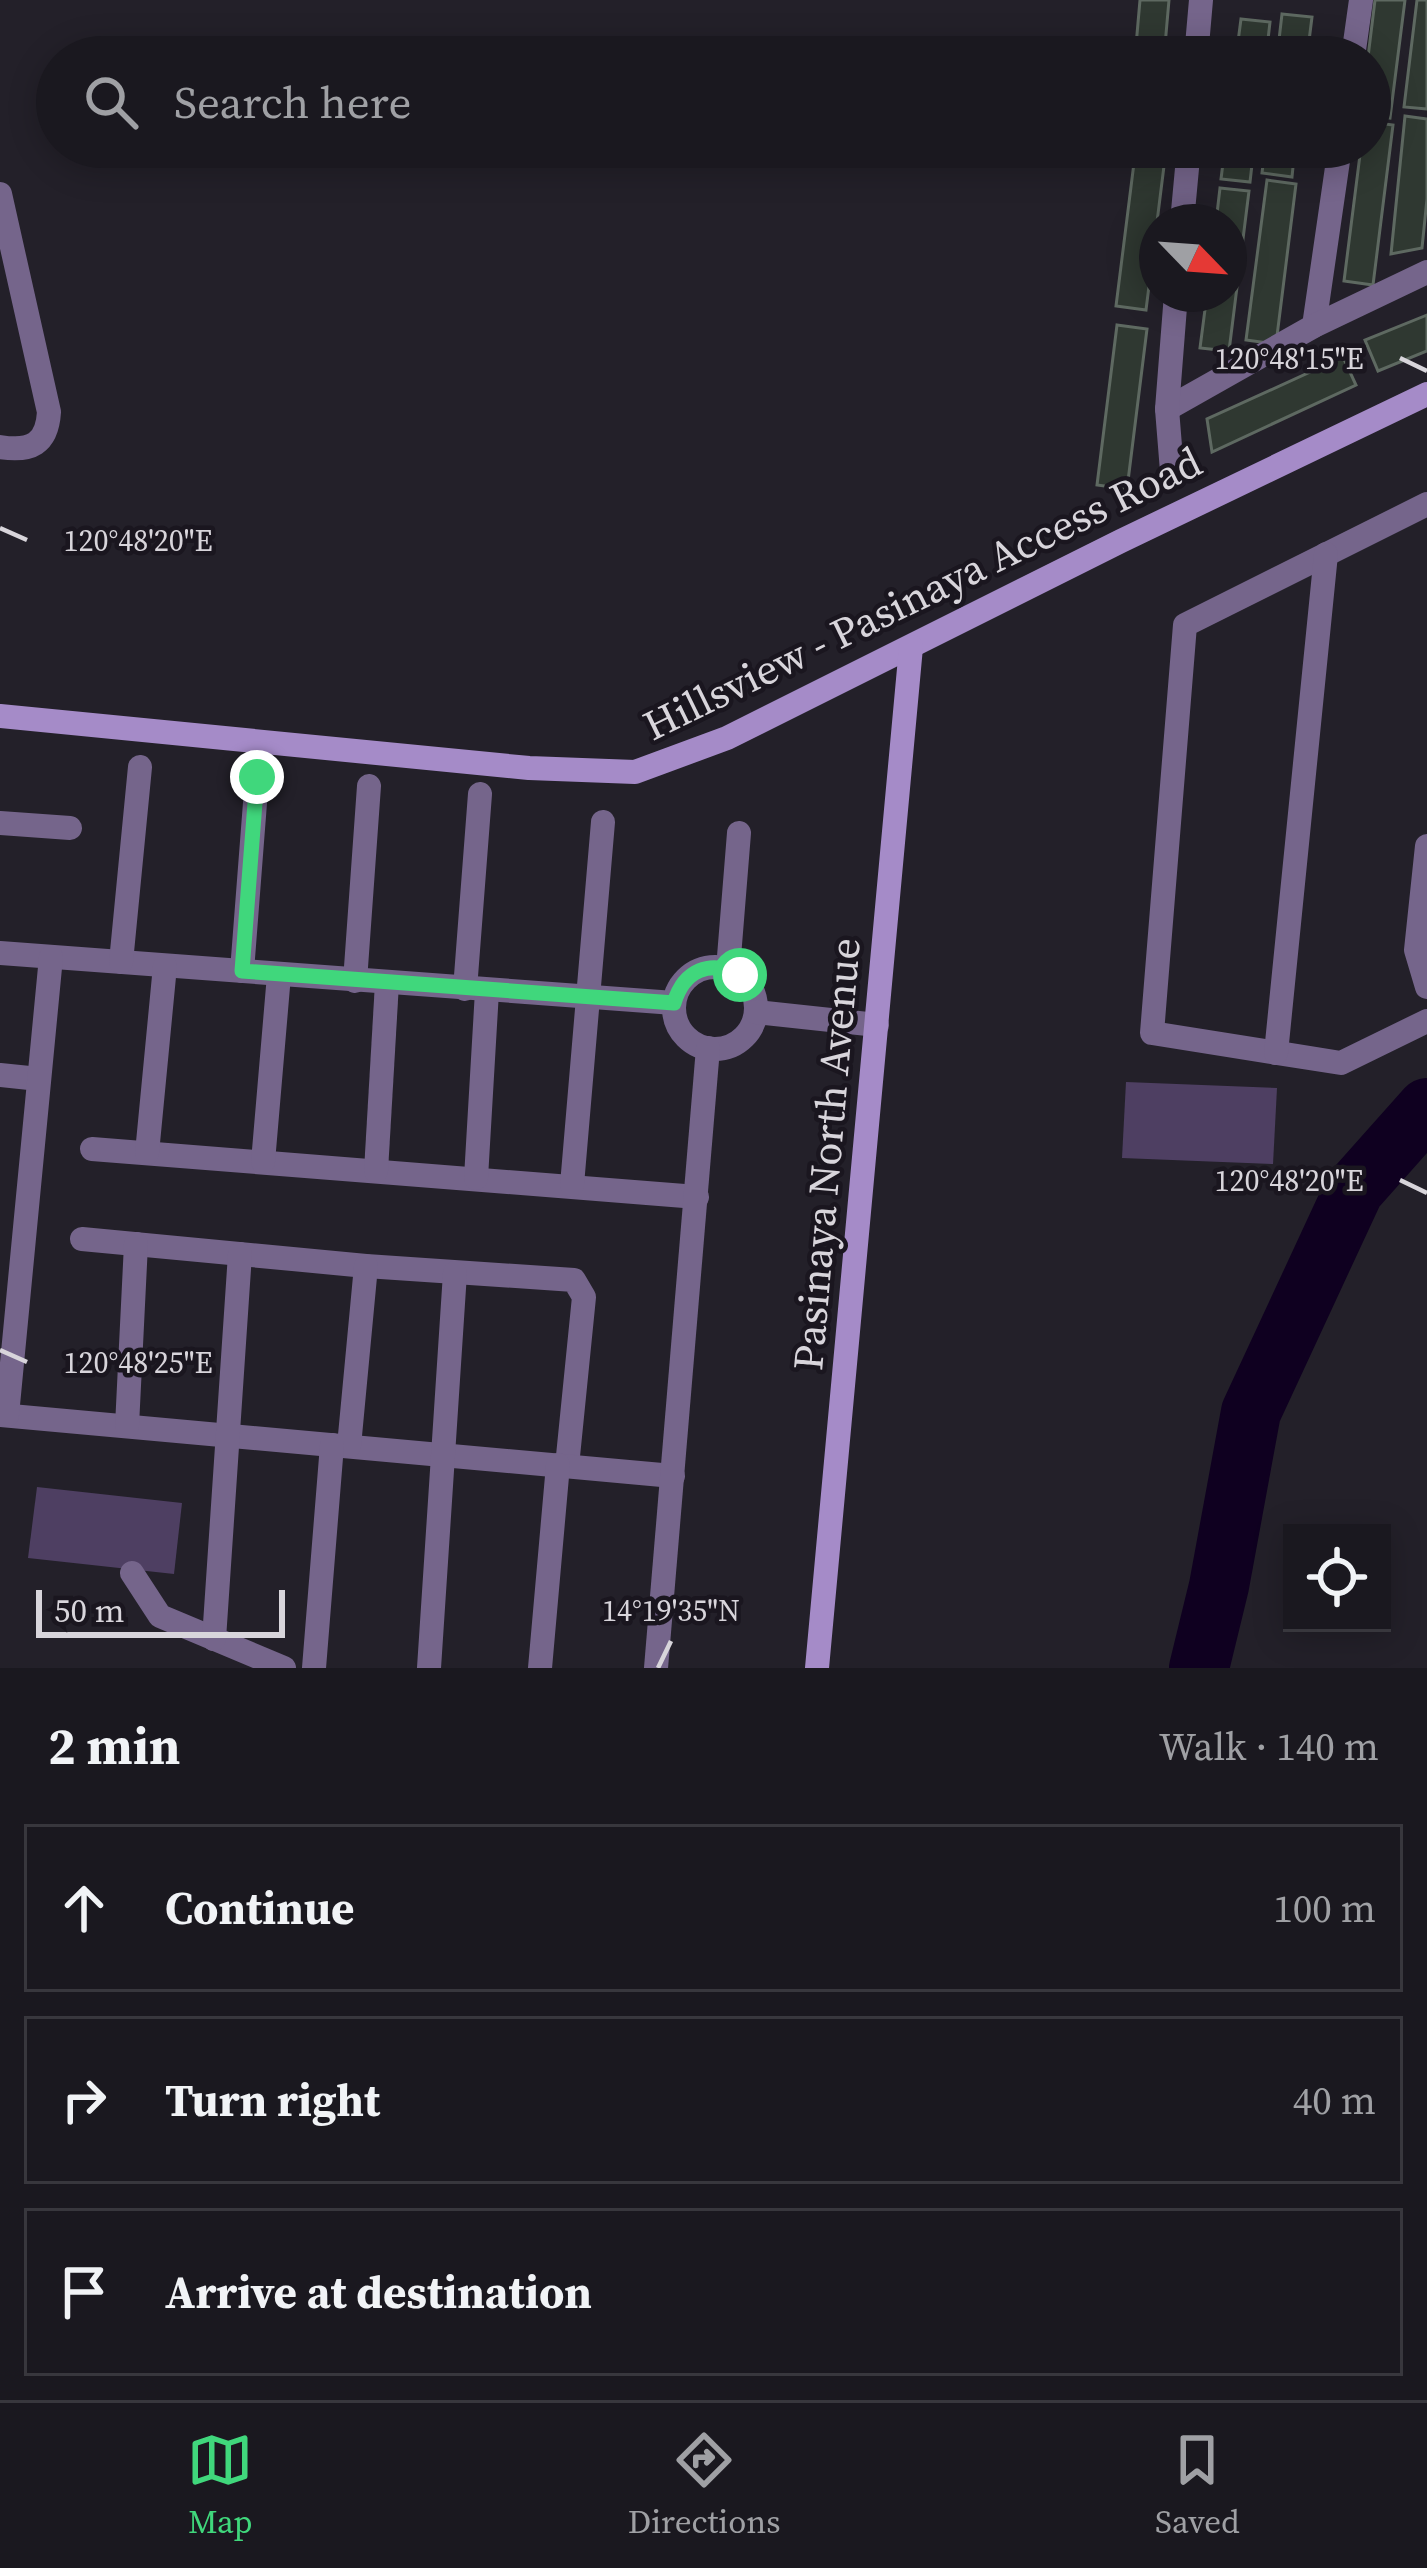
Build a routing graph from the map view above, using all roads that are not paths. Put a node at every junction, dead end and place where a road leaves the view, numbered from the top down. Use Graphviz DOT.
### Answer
graph roads {
  1 [pos="1201,0"];
  2 [pos="1361,0"];
  3 [pos="1198,36"];
  4 [pos="1356,36"];
  5 [pos="1187,168"];
  6 [pos="1337,168"];
  7 [pos="0,194"];
  8 [pos="1184,204"];
  9 [pos="1427,272"];
  10 [pos="1175,312"];
  11 [pos="1314,326"];
  12 [pos="1427,394"];
  13 [pos="1167,409"];
  14 [pos="0,447"];
  15 [pos="1172,471"];
  16 [pos="1427,504"];
  17 [pos="1326,554"];
  18 [pos="911,647"];
  19 [pos="0,716"];
  20 [pos="140,767"];
  21 [pos="257,777"];
  22 [pos="369,786"];
  23 [pos="480,794"];
  24 [pos="603,822"];
  25 [pos="0,823"];
  26 [pos="70,828"];
  27 [pos="739,833"];
  28 [pos="1427,846"];
  29 [pos="0,952"];
  30 [pos="51,957"];
  31 [pos="121,962"];
  32 [pos="165,966"];
  33 [pos="728,968"];
  34 [pos="242,971"];
  35 [pos="279,975"];
  36 [pos="355,980"];
  37 [pos="387,983"];
  38 [pos="1427,987"];
  39 [pos="476,990"];
  40 [pos="586,999"];
  41 [pos="674,1003"];
  42 [pos="756,1012"];
  43 [pos="1427,1021"];
  44 [pos="877,1025"];
  45 [pos="708,1048"];
  46 [pos="1276,1053"];
  47 [pos="0,1075"];
  48 [pos="39,1079"];
  49 [pos="92,1149"];
  50 [pos="147,1154"];
  51 [pos="263,1162"];
  52 [pos="376,1171"];
  53 [pos="476,1178"];
  54 [pos="572,1185"];
  55 [pos="697,1197"];
  56 [pos="0,1203"];
  57 [pos="27,1206"];
  58 [pos="82,1239"];
  59 [pos="136,1244"];
  60 [pos="240,1254"];
  61 [pos="366,1266"];
  62 [pos="455,1273"];
  63 [pos="8,1316"];
  64 [pos="3,1415"];
  65 [pos="127,1426"];
  66 [pos="229,1436"];
  67 [pos="341,1445"];
  68 [pos="441,1454"];
  69 [pos="563,1466"];
  70 [pos="673,1476"];
  71 [pos="132,1573"];
  72 [pos="214,1639"];
  73 [pos="284,1668"];
  74 [pos="314,1668"];
  75 [pos="429,1668"];
  76 [pos="540,1668"];
  77 [pos="656,1668"];
  78 [pos="817,1668"];
  1 -- 3 [label="street"];
  2 -- 4 [label="street"];
  5 -- 8 [label="street"];
  6 -- 11 [label="street"];
  7 -- 14 [label="street"];
  9 -- 11 [label="street"];
  10 -- 13 [label="street"];
  11 -- 13 [label="street"];
  12 -- 18 [label="street, Hillsview - Pasinaya Access Road"];
  13 -- 15 [label="street"];
  16 -- 17 [label="street"];
  17 -- 46 [label="street"];
  17 -- 46 [label="street"];
  18 -- 19 [label="street, Hillsview - Pasinaya Access Road"];
  18 -- 44 [label="street, Pasinaya North Avenue"];
  20 -- 31 [label="street"];
  21 -- 34 [label="street"];
  22 -- 36 [label="street"];
  23 -- 39 [label="street"];
  24 -- 40 [label="street"];
  25 -- 26 [label="street"];
  27 -- 33 [label="street"];
  28 -- 38 [label="street"];
  29 -- 30 [label="street"];
  30 -- 31 [label="street"];
  30 -- 48 [label="street"];
  31 -- 32 [label="street"];
  32 -- 34 [label="street"];
  32 -- 50 [label="street"];
  33 -- 41 [label="street"];
  33 -- 42 [label="street"];
  34 -- 35 [label="street"];
  35 -- 36 [label="street"];
  35 -- 51 [label="street"];
  36 -- 37 [label="street"];
  37 -- 39 [label="street"];
  37 -- 52 [label="street"];
  39 -- 40 [label="street"];
  39 -- 53 [label="street"];
  40 -- 41 [label="street"];
  40 -- 54 [label="street"];
  41 -- 45 [label="street"];
  42 -- 44 [label="street"];
  42 -- 45 [label="street"];
  43 -- 46 [label="street"];
  44 -- 78 [label="street, Pasinaya North Avenue"];
  45 -- 55 [label="street"];
  47 -- 48 [label="street"];
  48 -- 57 [label="street"];
  49 -- 50 [label="street"];
  50 -- 51 [label="street"];
  51 -- 52 [label="street"];
  52 -- 53 [label="street"];
  53 -- 54 [label="street"];
  54 -- 55 [label="street"];
  55 -- 70 [label="street"];
  56 -- 57 [label="street"];
  57 -- 63 [label="street"];
  58 -- 59 [label="street"];
  59 -- 60 [label="street"];
  59 -- 65 [label="street"];
  60 -- 61 [label="street"];
  60 -- 66 [label="street"];
  61 -- 62 [label="street"];
  61 -- 67 [label="street"];
  62 -- 68 [label="street"];
  62 -- 69 [label="street"];
  63 -- 64 [label="street"];
  64 -- 65 [label="street"];
  65 -- 66 [label="street"];
  66 -- 67 [label="street"];
  66 -- 72 [label="street"];
  67 -- 68 [label="street"];
  67 -- 74 [label="street"];
  68 -- 69 [label="street"];
  68 -- 75 [label="street"];
  69 -- 70 [label="street"];
  69 -- 76 [label="street"];
  70 -- 77 [label="street"];
  71 -- 72 [label="street"];
  72 -- 73 [label="street"];
}
